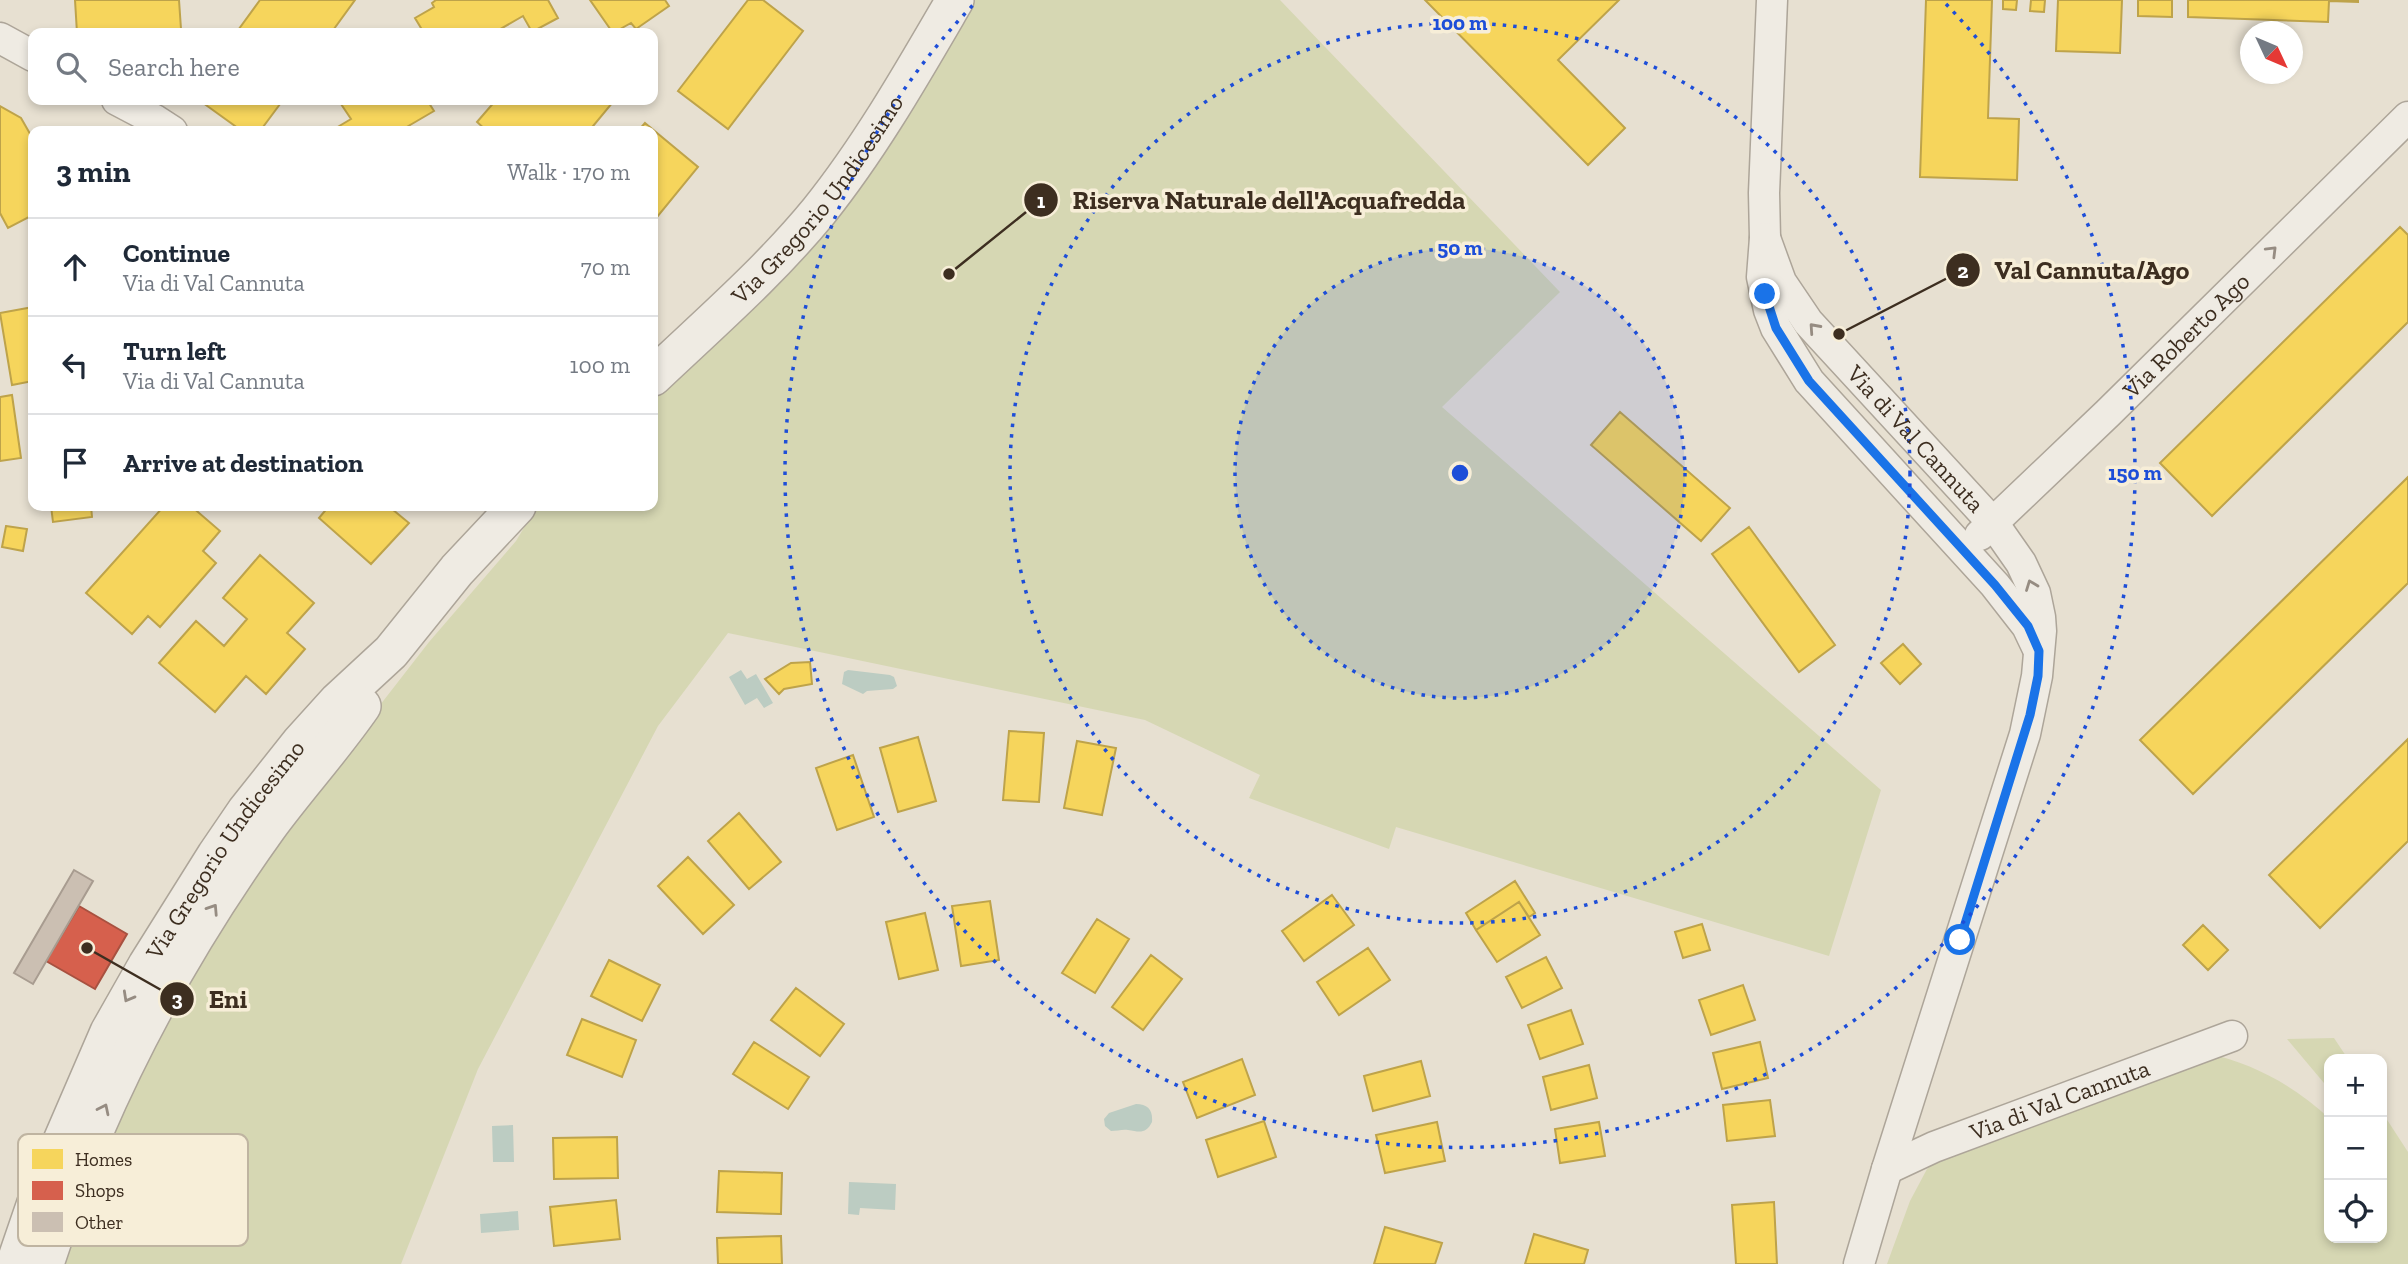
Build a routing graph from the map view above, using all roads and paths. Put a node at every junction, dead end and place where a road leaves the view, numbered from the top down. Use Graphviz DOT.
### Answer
graph roads {
  1 [pos="955,0"];
  2 [pos="1772,0"];
  3 [pos="0,38"];
  4 [pos="28,53"];
  5 [pos="126,105"];
  6 [pos="164,126"];
  7 [pos="2404,128"];
  8 [pos="1765,238"];
  9 [pos="658,372"];
  10 [pos="512,511"];
  11 [pos="1993,523"];
  12 [pos="1963,551"];
  13 [pos="2039,651"];
  14 [pos="391,652"];
  15 [pos="2232,1036"];
  16 [pos="64,1134"];
  17 [pos="93,1134"];
  18 [pos="1887,1169"];
  19 [pos="21,1246"];
  20 [pos="51,1246"];
  21 [pos="15,1264"];
  22 [pos="45,1264"];
  23 [pos="1859,1264"];
  1 -- 9 [label="street, Via Gregorio Undicesimo"];
  2 -- 8 [label="street, Via di Val Cannuta"];
  3 -- 4 [label="street"];
  5 -- 6 [label="street"];
  11 -- 7 [label="street, Via Roberto Ago, one-way"];
  11 -- 8 [label="street, Via di Val Cannuta, one-way"];
  8 -- 12 [label="street, Via di Val Cannuta"];
  10 -- 14 [label="street, Via Gregorio Undicesimo"];
  11 -- 12 [label="street, Via Roberto Ago"];
  13 -- 11 [label="street, Via di Val Cannuta, one-way"];
  12 -- 13 [label="street, Via di Val Cannuta"];
  13 -- 18 [label="street, Via di Val Cannuta"];
  14 -- 16 [label="street, Via Gregorio Undicesimo, one-way"];
  17 -- 14 [label="street, Via Gregorio Undicesimo, one-way"];
  15 -- 18 [label="street, Via di Val Cannuta"];
  18 -- 23 [label="street, Via di Val Cannuta"];
  19 -- 21 [label="street, Via Gregorio Undicesimo, one-way"];
  22 -- 20 [label="street, Via Gregorio Undicesimo, one-way"];
}
